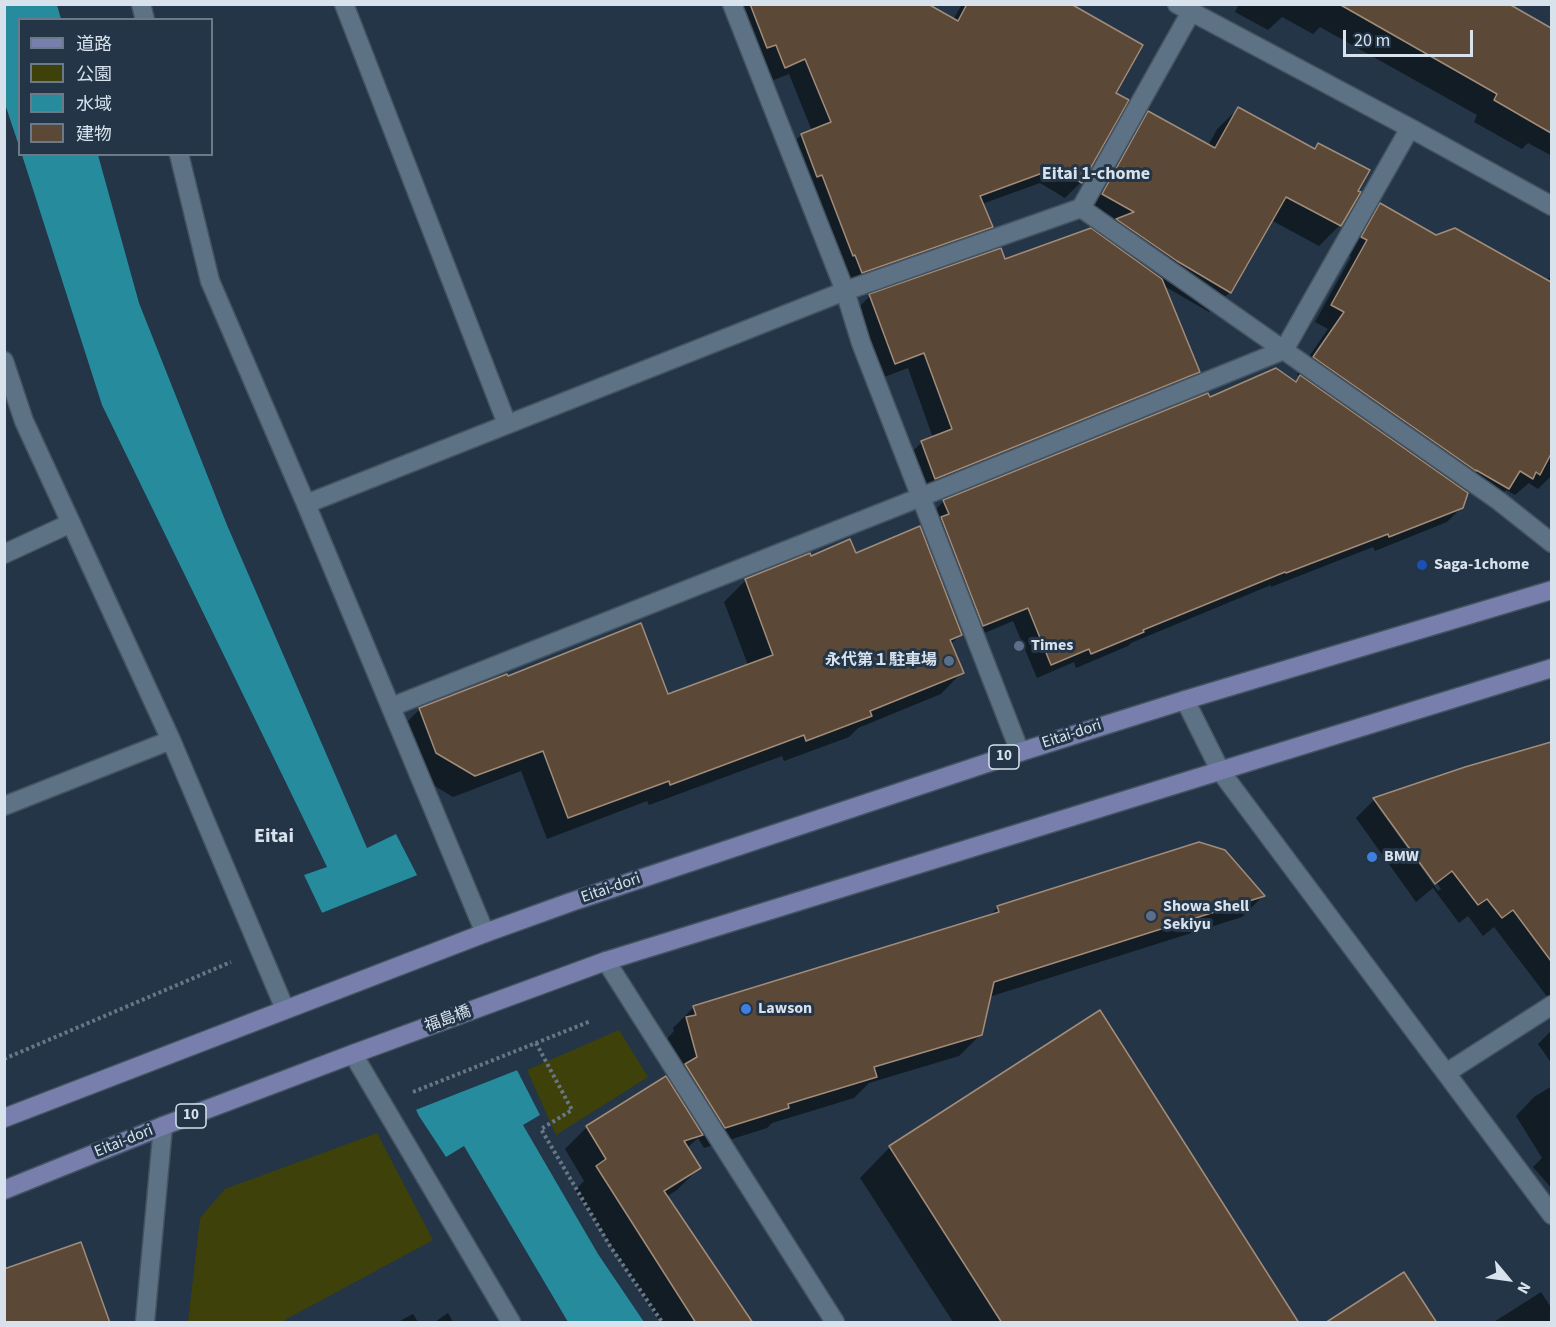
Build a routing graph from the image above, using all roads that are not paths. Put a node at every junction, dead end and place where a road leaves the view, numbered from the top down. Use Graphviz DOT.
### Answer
graph roads {
  1 [pos="344,4"];
  2 [pos="732,4"];
  3 [pos="1184,8"];
  4 [pos="1410,128"];
  5 [pos="179,156"];
  6 [pos="1551,206"];
  7 [pos="1081,208"];
  8 [pos="845,291"];
  9 [pos="1284,350"];
  10 [pos="4,361"];
  11 [pos="507,424"];
  12 [pos="921,496"];
  13 [pos="306,504"];
  14 [pos="71,524"];
  15 [pos="1551,543"];
  16 [pos="4,554"];
  17 [pos="1551,590"];
  18 [pos="1551,668"];
  19 [pos="1185,700"];
  20 [pos="391,707"];
  21 [pos="171,740"];
  22 [pos="1020,752"];
  23 [pos="1221,772"];
  24 [pos="4,806"];
  25 [pos="485,933"];
  26 [pos="606,961"];
  27 [pos="1551,1005"];
  28 [pos="285,1009"];
  29 [pos="379,1046"];
  30 [pos="353,1054"];
  31 [pos="1446,1073"];
  32 [pos="4,1118"];
  33 [pos="163,1126"];
  34 [pos="4,1190"];
  35 [pos="1551,1215"];
  36 [pos="145,1323"];
  37 [pos="511,1323"];
  38 [pos="835,1323"];
  1 -- 11 [label="street"];
  2 -- 8 [label="street"];
  3 -- 4 [label="street"];
  3 -- 7 [label="street"];
  4 -- 6 [label="street"];
  4 -- 9 [label="street"];
  5 -- 13 [label="street"];
  7 -- 8 [label="street"];
  7 -- 9 [label="street"];
  8 -- 11 [label="street"];
  8 -- 12 [label="street"];
  9 -- 12 [label="street"];
  9 -- 15 [label="street"];
  10 -- 14 [label="street"];
  11 -- 13 [label="street"];
  12 -- 20 [label="street"];
  12 -- 22 [label="street"];
  13 -- 20 [label="street"];
  14 -- 16 [label="street"];
  14 -- 21 [label="street"];
  17 -- 19 [label="main road, Eitai-dori / 10"];
  18 -- 23 [label="main road, 10"];
  19 -- 22 [label="main road, Eitai-dori / 10"];
  19 -- 23 [label="street"];
  20 -- 25 [label="street"];
  21 -- 24 [label="street"];
  21 -- 28 [label="street"];
  22 -- 25 [label="main road, Eitai-dori / 10"];
  23 -- 26 [label="main road, 10"];
  23 -- 31 [label="street"];
  25 -- 28 [label="main road, Eitai-dori / 10"];
  26 -- 29 [label="main road, 福島橋 / 10"];
  26 -- 38 [label="street"];
  27 -- 31 [label="street"];
  28 -- 32 [label="main road, 10"];
  29 -- 30 [label="main road, Eitai-dori / 10"];
  30 -- 33 [label="main road, Eitai-dori / 10"];
  30 -- 37 [label="street"];
  31 -- 35 [label="street"];
  33 -- 34 [label="main road, Eitai-dori / 10"];
  33 -- 36 [label="street"];
}
